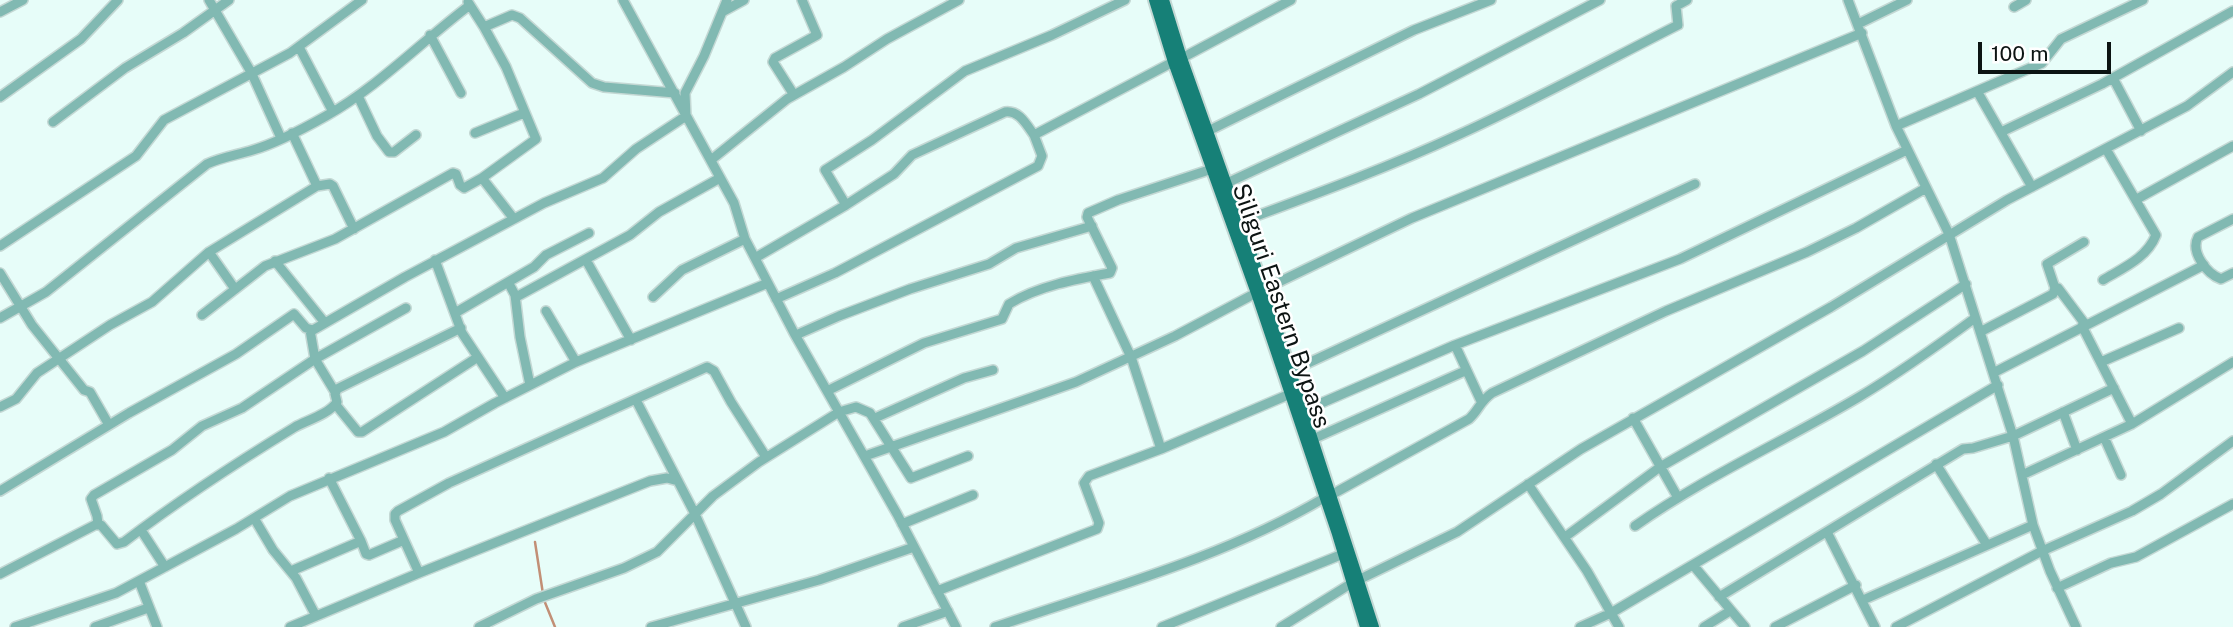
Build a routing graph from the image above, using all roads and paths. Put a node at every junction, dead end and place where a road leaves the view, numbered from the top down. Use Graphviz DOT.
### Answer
graph roads {
  1 [pos="23,0"];
  2 [pos="118,0"];
  3 [pos="209,0"];
  4 [pos="229,0"];
  5 [pos="362,0"];
  6 [pos="622,0"];
  7 [pos="727,0"];
  8 [pos="744,0"];
  9 [pos="802,0"];
  10 [pos="959,0"];
  11 [pos="1125,0"];
  12 [pos="1154,0"];
  13 [pos="1164,0"];
  14 [pos="1291,0"];
  15 [pos="1491,0"];
  16 [pos="1600,0"];
  17 [pos="1687,0"];
  18 [pos="1848,0"];
  19 [pos="1907,0"];
  20 [pos="2026,0"];
  21 [pos="2143,0"];
  22 [pos="468,3"];
  23 [pos="2014,7"];
  24 [pos="215,9"];
  25 [pos="2233,11"];
  26 [pos="0,12"];
  27 [pos="722,12"];
  28 [pos="484,27"];
  29 [pos="1860,28"];
  30 [pos="430,35"];
  31 [pos="299,47"];
  32 [pos="1178,60"];
  33 [pos="251,72"];
  34 [pos="2233,72"];
  35 [pos="2113,78"];
  36 [pos="1977,91"];
  37 [pos="461,93"];
  38 [pos="675,93"];
  39 [pos="794,95"];
  40 [pos="358,96"];
  41 [pos="0,97"];
  42 [pos="333,112"];
  43 [pos="524,113"];
  44 [pos="686,116"];
  45 [pos="53,122"];
  46 [pos="1896,126"];
  47 [pos="1208,131"];
  48 [pos="2141,131"];
  49 [pos="2001,132"];
  50 [pos="292,133"];
  51 [pos="475,134"];
  52 [pos="416,135"];
  53 [pos="1034,135"];
  54 [pos="281,138"];
  55 [pos="2233,146"];
  56 [pos="1907,149"];
  57 [pos="2106,149"];
  58 [pos="711,160"];
  59 [pos="1212,169"];
  60 [pos="482,178"];
  61 [pos="720,178"];
  62 [pos="1227,183"];
  63 [pos="1695,184"];
  64 [pos="323,185"];
  65 [pos="2032,187"];
  66 [pos="1926,188"];
  67 [pos="2137,200"];
  68 [pos="846,205"];
  69 [pos="513,219"];
  70 [pos="2233,219"];
  71 [pos="1240,222"];
  72 [pos="1091,226"];
  73 [pos="358,227"];
  74 [pos="589,233"];
  75 [pos="1949,234"];
  76 [pos="745,239"];
  77 [pos="2084,242"];
  78 [pos="0,246"];
  79 [pos="209,252"];
  80 [pos="755,258"];
  81 [pos="435,260"];
  82 [pos="586,260"];
  83 [pos="275,261"];
  84 [pos="2204,265"];
  85 [pos="0,273"];
  86 [pos="2233,273"];
  87 [pos="1093,276"];
  88 [pos="2103,280"];
  89 [pos="508,282"];
  90 [pos="768,283"];
  91 [pos="1966,284"];
  92 [pos="2058,288"];
  93 [pos="235,289"];
  94 [pos="1260,291"];
  95 [pos="514,295"];
  96 [pos="653,297"];
  97 [pos="776,299"];
  98 [pos="21,307"];
  99 [pos="406,307"];
  100 [pos="546,312"];
  101 [pos="455,313"];
  102 [pos="202,315"];
  103 [pos="0,318"];
  104 [pos="1975,318"];
  105 [pos="325,323"];
  106 [pos="2082,326"];
  107 [pos="461,328"];
  108 [pos="2179,328"];
  109 [pos="310,330"];
  110 [pos="1980,332"];
  111 [pos="796,335"];
  112 [pos="631,340"];
  113 [pos="1455,345"];
  114 [pos="478,357"];
  115 [pos="1131,357"];
  116 [pos="61,358"];
  117 [pos="315,359"];
  118 [pos="576,362"];
  119 [pos="2101,362"];
  120 [pos="2233,362"];
  121 [pos="993,370"];
  122 [pos="1291,371"];
  123 [pos="1465,371"];
  124 [pos="1993,373"];
  125 [pos="530,385"];
  126 [pos="1998,385"];
  127 [pos="2115,388"];
  128 [pos="335,391"];
  129 [pos="827,391"];
  130 [pos="1290,394"];
  131 [pos="505,398"];
  132 [pos="635,400"];
  133 [pos="1481,401"];
  134 [pos="336,405"];
  135 [pos="0,407"];
  136 [pos="1303,411"];
  137 [pos="839,412"];
  138 [pos="2063,412"];
  139 [pos="875,418"];
  140 [pos="1633,418"];
  141 [pos="2132,424"];
  142 [pos="109,425"];
  143 [pos="2013,436"];
  144 [pos="2104,437"];
  145 [pos="1313,439"];
  146 [pos="2233,441"];
  147 [pos="891,447"];
  148 [pos="1161,449"];
  149 [pos="2077,450"];
  150 [pos="865,456"];
  151 [pos="968,456"];
  152 [pos="766,457"];
  153 [pos="1936,464"];
  154 [pos="1660,467"];
  155 [pos="2022,475"];
  156 [pos="2121,475"];
  157 [pos="329,478"];
  158 [pos="678,481"];
  159 [pos="1528,484"];
  160 [pos="0,491"];
  161 [pos="973,495"];
  162 [pos="1328,496"];
  163 [pos="1677,496"];
  164 [pos="2233,504"];
  165 [pos="695,514"];
  166 [pos="254,518"];
  167 [pos="98,524"];
  168 [pos="902,524"];
  169 [pos="2033,525"];
  170 [pos="1635,526"];
  171 [pos="141,530"];
  172 [pos="1828,532"];
  173 [pos="1565,537"];
  174 [pos="404,540"];
  175 [pos="361,541"];
  176 [pos="1987,545"];
  177 [pos="914,547"];
  178 [pos="2042,551"];
  179 [pos="1343,554"];
  180 [pos="1693,565"];
  181 [pos="165,568"];
  182 [pos="291,571"];
  183 [pos="419,573"];
  184 [pos="0,574"];
  185 [pos="139,581"];
  186 [pos="1355,582"];
  187 [pos="1856,585"];
  188 [pos="2057,588"];
  189 [pos="937,591"];
  190 [pos="1719,597"];
  191 [pos="1863,600"];
  192 [pos="735,603"];
  193 [pos="148,608"];
  194 [pos="948,611"];
  195 [pos="1730,611"];
  196 [pos="1611,613"];
  197 [pos="316,616"];
  198 [pos="1300,623"];
  199 [pos="15,627"];
  200 [pos="95,627"];
  201 [pos="157,627"];
  202 [pos="289,627"];
  203 [pos="478,627"];
  204 [pos="652,627"];
  205 [pos="746,627"];
  206 [pos="903,627"];
  207 [pos="956,627"];
  208 [pos="995,627"];
  209 [pos="1162,627"];
  210 [pos="1281,627"];
  211 [pos="1365,627"];
  212 [pos="1374,627"];
  213 [pos="1580,627"];
  214 [pos="1619,627"];
  215 [pos="1704,627"];
  216 [pos="1745,627"];
  217 [pos="1775,627"];
  218 [pos="1875,627"];
  219 [pos="1896,627"];
  220 [pos="2076,627"];
  1 -- 26 [label="street"];
  2 -- 41 [label="street"];
  3 -- 24 [label="street"];
  4 -- 24 [label="street"];
  5 -- 31 [label="street"];
  6 -- 38 [label="street"];
  7 -- 27 [label="street"];
  8 -- 27 [label="street"];
  9 -- 39 [label="street"];
  10 -- 39 [label="street"];
  11 -- 68 [label="street"];
  12 -- 32 [label="main road, Siliguri Eastern Bypass"];
  13 -- 32 [label="main road, Siliguri Eastern Bypass"];
  14 -- 32 [label="street"];
  15 -- 47 [label="street"];
  16 -- 62 [label="street"];
  17 -- 71 [label="street"];
  18 -- 29 [label="street"];
  19 -- 29 [label="street"];
  20 -- 23 [label="street"];
  21 -- 36 [label="street"];
  22 -- 28 [label="street"];
  22 -- 30 [label="street"];
  24 -- 33 [label="street"];
  24 -- 45 [label="street"];
  25 -- 35 [label="street"];
  27 -- 44 [label="street"];
  28 -- 38 [label="street"];
  28 -- 43 [label="street"];
  29 -- 46 [label="street"];
  29 -- 94 [label="street"];
  30 -- 37 [label="street"];
  30 -- 40 [label="street"];
  31 -- 33 [label="street"];
  31 -- 42 [label="street"];
  32 -- 47 [label="main road, Siliguri Eastern Bypass"];
  32 -- 53 [label="street"];
  32 -- 59 [label="main road, Siliguri Eastern Bypass"];
  33 -- 54 [label="street"];
  33 -- 78 [label="street"];
  34 -- 48 [label="street"];
  35 -- 48 [label="street"];
  35 -- 49 [label="street"];
  36 -- 46 [label="street"];
  36 -- 49 [label="street"];
  38 -- 44 [label="street"];
  39 -- 58 [label="street"];
  40 -- 42 [label="street"];
  40 -- 52 [label="street"];
  42 -- 50 [label="street"];
  43 -- 51 [label="street"];
  43 -- 60 [label="street"];
  44 -- 58 [label="street"];
  44 -- 69 [label="street"];
  46 -- 56 [label="street"];
  47 -- 62 [label="main road, Siliguri Eastern Bypass"];
  48 -- 57 [label="street"];
  49 -- 65 [label="street"];
  50 -- 54 [label="street"];
  50 -- 64 [label="street"];
  53 -- 68 [label="street"];
  53 -- 97 [label="street"];
  54 -- 98 [label="street"];
  55 -- 67 [label="street"];
  56 -- 66 [label="street"];
  56 -- 113 [label="street"];
  57 -- 65 [label="street"];
  57 -- 67 [label="street"];
  58 -- 61 [label="street"];
  59 -- 72 [label="street"];
  59 -- 94 [label="main road, Siliguri Eastern Bypass"];
  60 -- 69 [label="street"];
  60 -- 73 [label="street"];
  61 -- 76 [label="street"];
  61 -- 82 [label="street"];
  62 -- 71 [label="main road, Siliguri Eastern Bypass"];
  63 -- 122 [label="street"];
  64 -- 73 [label="street"];
  64 -- 79 [label="street"];
  65 -- 75 [label="street"];
  66 -- 75 [label="street"];
  66 -- 133 [label="street"];
  67 -- 88 [label="street"];
  68 -- 80 [label="street"];
  69 -- 81 [label="street"];
  70 -- 84 [label="street"];
  71 -- 94 [label="main road, Siliguri Eastern Bypass"];
  72 -- 87 [label="street"];
  72 -- 111 [label="street"];
  73 -- 83 [label="street"];
  74 -- 89 [label="street"];
  75 -- 91 [label="street"];
  75 -- 140 [label="street"];
  76 -- 80 [label="street"];
  76 -- 96 [label="street"];
  77 -- 110 [label="street"];
  79 -- 93 [label="street"];
  79 -- 116 [label="street"];
  80 -- 90 [label="street"];
  81 -- 101 [label="street"];
  81 -- 105 [label="street"];
  82 -- 95 [label="street"];
  82 -- 112 [label="street"];
  83 -- 93 [label="street"];
  83 -- 105 [label="street"];
  84 -- 86 [label="street"];
  84 -- 106 [label="street"];
  85 -- 98 [label="street"];
  87 -- 115 [label="street"];
  87 -- 129 [label="street"];
  89 -- 95 [label="street"];
  89 -- 101 [label="street"];
  90 -- 97 [label="street"];
  90 -- 112 [label="street"];
  91 -- 104 [label="street"];
  91 -- 154 [label="street"];
  92 -- 106 [label="street"];
  93 -- 102 [label="street"];
  94 -- 115 [label="street"];
  94 -- 122 [label="main road, Siliguri Eastern Bypass"];
  94 -- 130 [label="main road, Siliguri Eastern Bypass"];
  95 -- 125 [label="street"];
  97 -- 111 [label="street"];
  98 -- 103 [label="street"];
  98 -- 116 [label="street"];
  99 -- 117 [label="street"];
  100 -- 118 [label="street"];
  101 -- 107 [label="street"];
  104 -- 110 [label="street"];
  104 -- 163 [label="street"];
  105 -- 109 [label="street"];
  106 -- 119 [label="street"];
  106 -- 124 [label="street"];
  107 -- 114 [label="street"];
  107 -- 128 [label="street"];
  108 -- 119 [label="street"];
  109 -- 117 [label="street"];
  109 -- 142 [label="street"];
  110 -- 124 [label="street"];
  111 -- 129 [label="street"];
  112 -- 118 [label="street"];
  113 -- 123 [label="street"];
  113 -- 136 [label="street"];
  114 -- 131 [label="street"];
  114 -- 134 [label="street"];
  115 -- 147 [label="street"];
  115 -- 148 [label="street"];
  116 -- 135 [label="street"];
  116 -- 142 [label="street"];
  117 -- 128 [label="street"];
  117 -- 167 [label="street"];
  118 -- 125 [label="street"];
  119 -- 127 [label="street"];
  120 -- 141 [label="street"];
  121 -- 139 [label="street"];
  122 -- 136 [label="main road, Siliguri Eastern Bypass"];
  123 -- 133 [label="street"];
  123 -- 145 [label="street"];
  124 -- 126 [label="street"];
  125 -- 131 [label="street"];
  126 -- 143 [label="street"];
  126 -- 180 [label="street"];
  127 -- 138 [label="street"];
  127 -- 141 [label="street"];
  128 -- 134 [label="street"];
  129 -- 137 [label="street"];
  130 -- 148 [label="street"];
  130 -- 162 [label="main road, Siliguri Eastern Bypass"];
  131 -- 157 [label="street"];
  132 -- 152 [label="street"];
  132 -- 158 [label="street"];
  132 -- 174 [label="street"];
  133 -- 162 [label="street"];
  134 -- 171 [label="street"];
  136 -- 145 [label="main road, Siliguri Eastern Bypass"];
  137 -- 139 [label="street"];
  137 -- 150 [label="street"];
  137 -- 152 [label="street"];
  138 -- 143 [label="street"];
  138 -- 149 [label="street"];
  139 -- 147 [label="street"];
  140 -- 154 [label="street"];
  140 -- 159 [label="street"];
  141 -- 144 [label="street"];
  142 -- 160 [label="street"];
  143 -- 153 [label="street"];
  143 -- 155 [label="street"];
  144 -- 149 [label="street"];
  144 -- 156 [label="street"];
  145 -- 162 [label="main road, Siliguri Eastern Bypass"];
  146 -- 178 [label="street"];
  147 -- 150 [label="street"];
  147 -- 151 [label="street"];
  148 -- 189 [label="street"];
  149 -- 155 [label="street"];
  150 -- 168 [label="street"];
  152 -- 165 [label="street"];
  153 -- 172 [label="street"];
  153 -- 176 [label="street"];
  154 -- 163 [label="street"];
  154 -- 173 [label="street"];
  155 -- 169 [label="street"];
  157 -- 166 [label="street"];
  157 -- 175 [label="street"];
  158 -- 165 [label="street"];
  158 -- 183 [label="street"];
  159 -- 173 [label="street"];
  159 -- 186 [label="street"];
  161 -- 168 [label="street"];
  162 -- 179 [label="main road, Siliguri Eastern Bypass"];
  162 -- 186 [label="main road, Siliguri Eastern Bypass"];
  162 -- 208 [label="street"];
  163 -- 170 [label="street"];
  164 -- 188 [label="street"];
  165 -- 192 [label="street"];
  165 -- 203 [label="street"];
  166 -- 181 [label="street"];
  166 -- 182 [label="street"];
  167 -- 171 [label="street"];
  167 -- 184 [label="street"];
  168 -- 177 [label="street"];
  169 -- 176 [label="street"];
  169 -- 178 [label="street"];
  171 -- 181 [label="street"];
  172 -- 187 [label="street"];
  172 -- 190 [label="street"];
  173 -- 196 [label="street"];
  174 -- 175 [label="street"];
  174 -- 183 [label="street"];
  175 -- 182 [label="street"];
  176 -- 191 [label="street"];
  177 -- 189 [label="street"];
  177 -- 192 [label="street"];
  178 -- 188 [label="street"];
  178 -- 219 [label="street"];
  179 -- 186 [label="main road, Siliguri Eastern Bypass"];
  179 -- 209 [label="street"];
  180 -- 190 [label="street"];
  180 -- 196 [label="street"];
  181 -- 185 [label="street"];
  182 -- 197 [label="street"];
  183 -- 197 [label="street"];
  185 -- 193 [label="street"];
  185 -- 199 [label="street"];
  186 -- 198 [label="street"];
  186 -- 211 [label="main road, Siliguri Eastern Bypass"];
  186 -- 212 [label="main road, Siliguri Eastern Bypass"];
  187 -- 191 [label="street"];
  187 -- 217 [label="street"];
  188 -- 220 [label="street"];
  189 -- 194 [label="street"];
  190 -- 195 [label="street"];
  191 -- 218 [label="street"];
  192 -- 204 [label="street"];
  192 -- 205 [label="street"];
  193 -- 200 [label="street"];
  193 -- 201 [label="street"];
  194 -- 206 [label="street"];
  194 -- 207 [label="street"];
  195 -- 215 [label="street"];
  195 -- 216 [label="street"];
  196 -- 213 [label="street"];
  196 -- 214 [label="street"];
  197 -- 202 [label="street"];
  198 -- 210 [label="street"];
}
